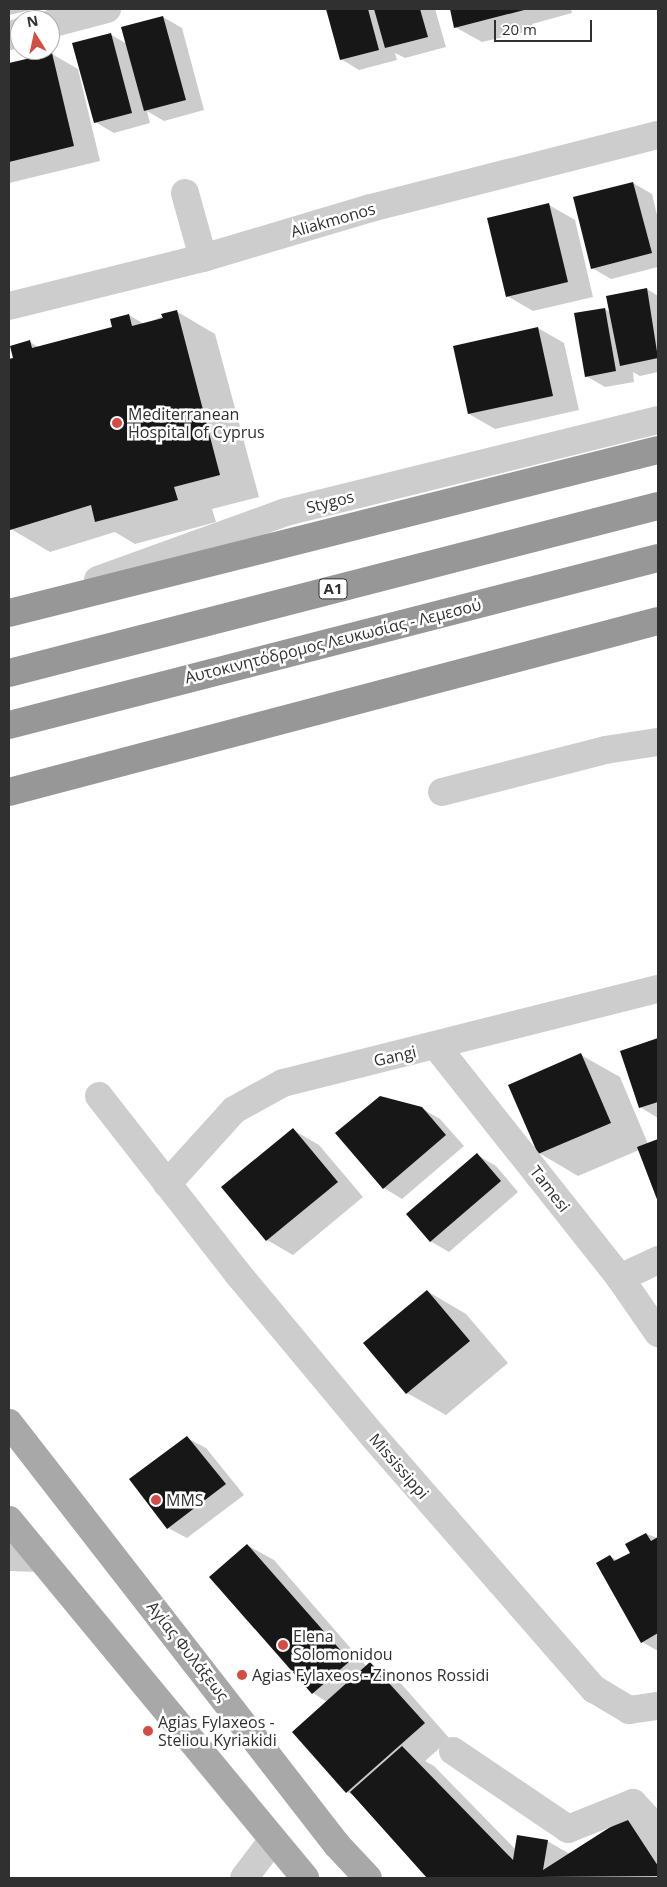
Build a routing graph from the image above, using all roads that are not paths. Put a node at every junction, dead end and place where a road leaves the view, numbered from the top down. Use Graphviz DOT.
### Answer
graph roads {
  1 [pos="107,9"];
  2 [pos="60,21"];
  3 [pos="658,135"];
  4 [pos="185,193"];
  5 [pos="203,258"];
  6 [pos="9,306"];
  7 [pos="658,420"];
  8 [pos="658,450"];
  9 [pos="658,506"];
  10 [pos="658,558"];
  11 [pos="9,612"];
  12 [pos="658,621"];
  13 [pos="9,673"];
  14 [pos="9,725"];
  15 [pos="658,742"];
  16 [pos="9,792"];
  17 [pos="442,792"];
  18 [pos="658,989"];
  19 [pos="437,1047"];
  20 [pos="99,1096"];
  21 [pos="167,1184"];
  22 [pos="658,1260"];
  23 [pos="620,1278"];
  24 [pos="658,1334"];
  25 [pos="9,1423"];
  26 [pos="9,1520"];
  27 [pos="9,1557"];
  28 [pos="39,1558"];
  29 [pos="658,1706"];
  30 [pos="453,1752"];
  31 [pos="658,1830"];
  32 [pos="272,1841"];
  33 [pos="244,1878"];
  34 [pos="305,1878"];
  35 [pos="368,1878"];
  1 -- 2 [label="street"];
  3 -- 5 [label="street, Aliakmonos"];
  4 -- 5 [label="street"];
  5 -- 6 [label="street, Aliakmonos"];
  7 -- 11 [label="street, Stygos"];
  8 -- 11 [label="highway"];
  9 -- 13 [label="highway, A1"];
  10 -- 14 [label="highway, Αυτοκινητόδρομος Λευκωσίας - Λεμεσού"];
  12 -- 16 [label="highway"];
  15 -- 17 [label="street"];
  18 -- 19 [label="street, Gangi"];
  19 -- 21 [label="street, Gangi"];
  19 -- 23 [label="street, Tamesi"];
  20 -- 21 [label="street, Mississippi"];
  21 -- 29 [label="street, Mississippi"];
  22 -- 23 [label="street"];
  23 -- 24 [label="street, Tamesi"];
  25 -- 35 [label="main road, Αγίας Φυλάξεως"];
  26 -- 28 [label="main road"];
  27 -- 28 [label="street"];
  28 -- 32 [label="main road"];
  30 -- 31 [label="street"];
  32 -- 33 [label="street"];
  32 -- 34 [label="main road"];
}
